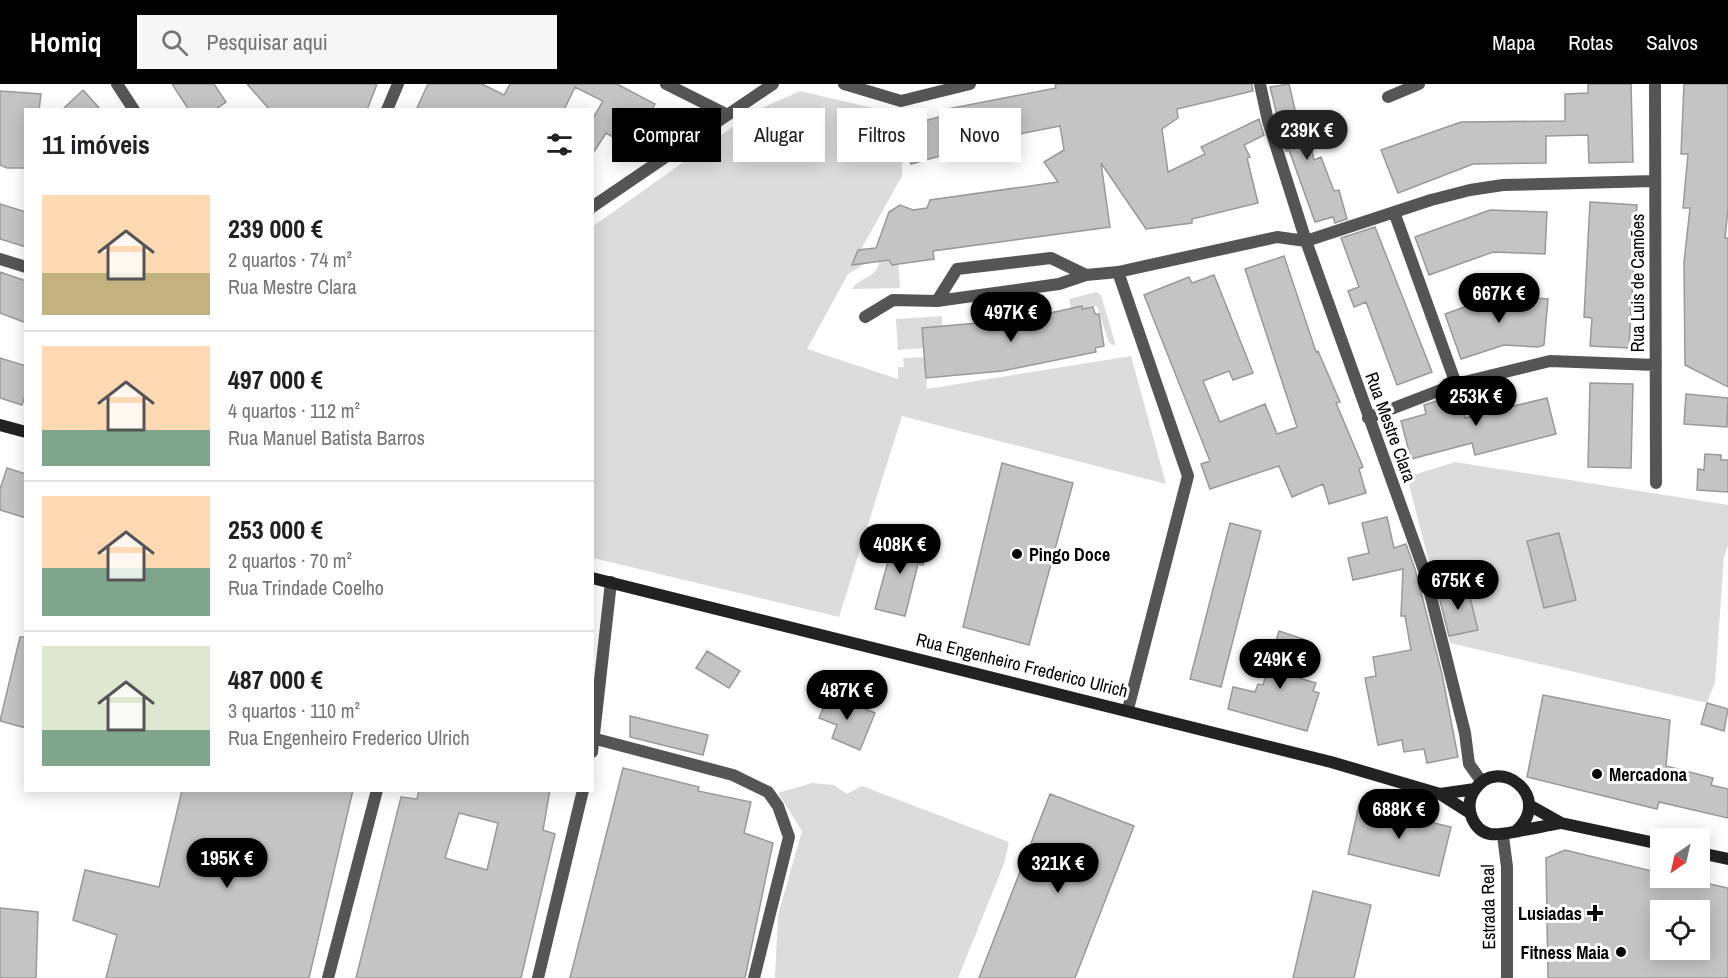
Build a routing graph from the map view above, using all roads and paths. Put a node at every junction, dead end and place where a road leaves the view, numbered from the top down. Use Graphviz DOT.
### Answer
graph roads {
  1 [pos="117,84"];
  2 [pos="398,84"];
  3 [pos="666,84"];
  4 [pos="773,84"];
  5 [pos="844,84"];
  6 [pos="970,84"];
  7 [pos="1260,84"];
  8 [pos="1419,84"];
  9 [pos="1655,84"];
  10 [pos="1388,97"];
  11 [pos="133,108"];
  12 [pos="388,108"];
  13 [pos="726,114"];
  14 [pos="1654,181"];
  15 [pos="594,206"];
  16 [pos="1394,212"];
  17 [pos="1306,241"];
  18 [pos="0,259"];
  19 [pos="24,266"];
  20 [pos="1118,272"];
  21 [pos="1086,274"];
  22 [pos="937,301"];
  23 [pos="865,317"];
  24 [pos="1656,365"];
  25 [pos="1456,384"];
  26 [pos="1368,418"];
  27 [pos="0,424"];
  28 [pos="24,431"];
  29 [pos="1656,483"];
  30 [pos="594,578"];
  31 [pos="611,582"];
  32 [pos="1128,710"];
  33 [pos="596,739"];
  34 [pos="594,746"];
  35 [pos="1479,785"];
  36 [pos="377,792"];
  37 [pos="583,792"];
  38 [pos="1440,794"];
  39 [pos="1529,805"];
  40 [pos="1470,813"];
  41 [pos="1561,823"];
  42 [pos="1516,831"];
  43 [pos="1503,836"];
  44 [pos="1650,842"];
  45 [pos="1710,855"];
  46 [pos="1728,859"];
  47 [pos="328,978"];
  48 [pos="538,978"];
  49 [pos="754,978"];
  50 [pos="1507,978"];
  1 -- 11 [label="street"];
  2 -- 12 [label="street"];
  3 -- 13 [label="street"];
  4 -- 13 [label="street"];
  5 -- 6 [label="street"];
  7 -- 17 [label="street, Rua Mestre Clara"];
  8 -- 10 [label="street"];
  9 -- 14 [label="street, Rua Luis de Camões"];
  13 -- 15 [label="street"];
  14 -- 16 [label="street"];
  14 -- 24 [label="street, Rua Luis de Camões"];
  16 -- 17 [label="street"];
  16 -- 25 [label="street"];
  17 -- 20 [label="street"];
  17 -- 26 [label="street, Rua Mestre Clara"];
  18 -- 19 [label="street"];
  20 -- 21 [label="street"];
  20 -- 32 [label="street"];
  21 -- 22 [label="street"];
  21 -- 22 [label="street"];
  22 -- 23 [label="street"];
  24 -- 25 [label="street"];
  24 -- 29 [label="street, Rua Luis de Camões"];
  25 -- 26 [label="street"];
  26 -- 35 [label="street, Rua Mestre Clara"];
  27 -- 28 [label="main road"];
  30 -- 31 [label="main road, Rua Engenheiro Frederico Ulrich"];
  31 -- 32 [label="main road, Rua Engenheiro Frederico Ulrich"];
  31 -- 33 [label="street"];
  32 -- 38 [label="main road, Rua Engenheiro Frederico Ulrich"];
  33 -- 34 [label="street"];
  33 -- 49 [label="street"];
  35 -- 38 [label="main road, Rua Engenheiro Frederico Ulrich"];
  35 -- 39 [label="main road, Rua Engenheiro Frederico Ulrich"];
  35 -- 40 [label="main road"];
  36 -- 47 [label="street"];
  37 -- 48 [label="street"];
  38 -- 40 [label="main road, Rua Engenheiro Frederico Ulrich"];
  39 -- 41 [label="main road, Rua Engenheiro Frederico Ulrich"];
  39 -- 42 [label="main road"];
  40 -- 43 [label="main road, Rua Engenheiro Frederico Ulrich"];
  41 -- 42 [label="main road, Rua Engenheiro Frederico Ulrich"];
  41 -- 44 [label="main road, Rua Engenheiro Frederico Ulrich"];
  42 -- 43 [label="main road, Rua Engenheiro Frederico Ulrich"];
  43 -- 50 [label="street, Estrada Real"];
  45 -- 46 [label="main road"];
}
